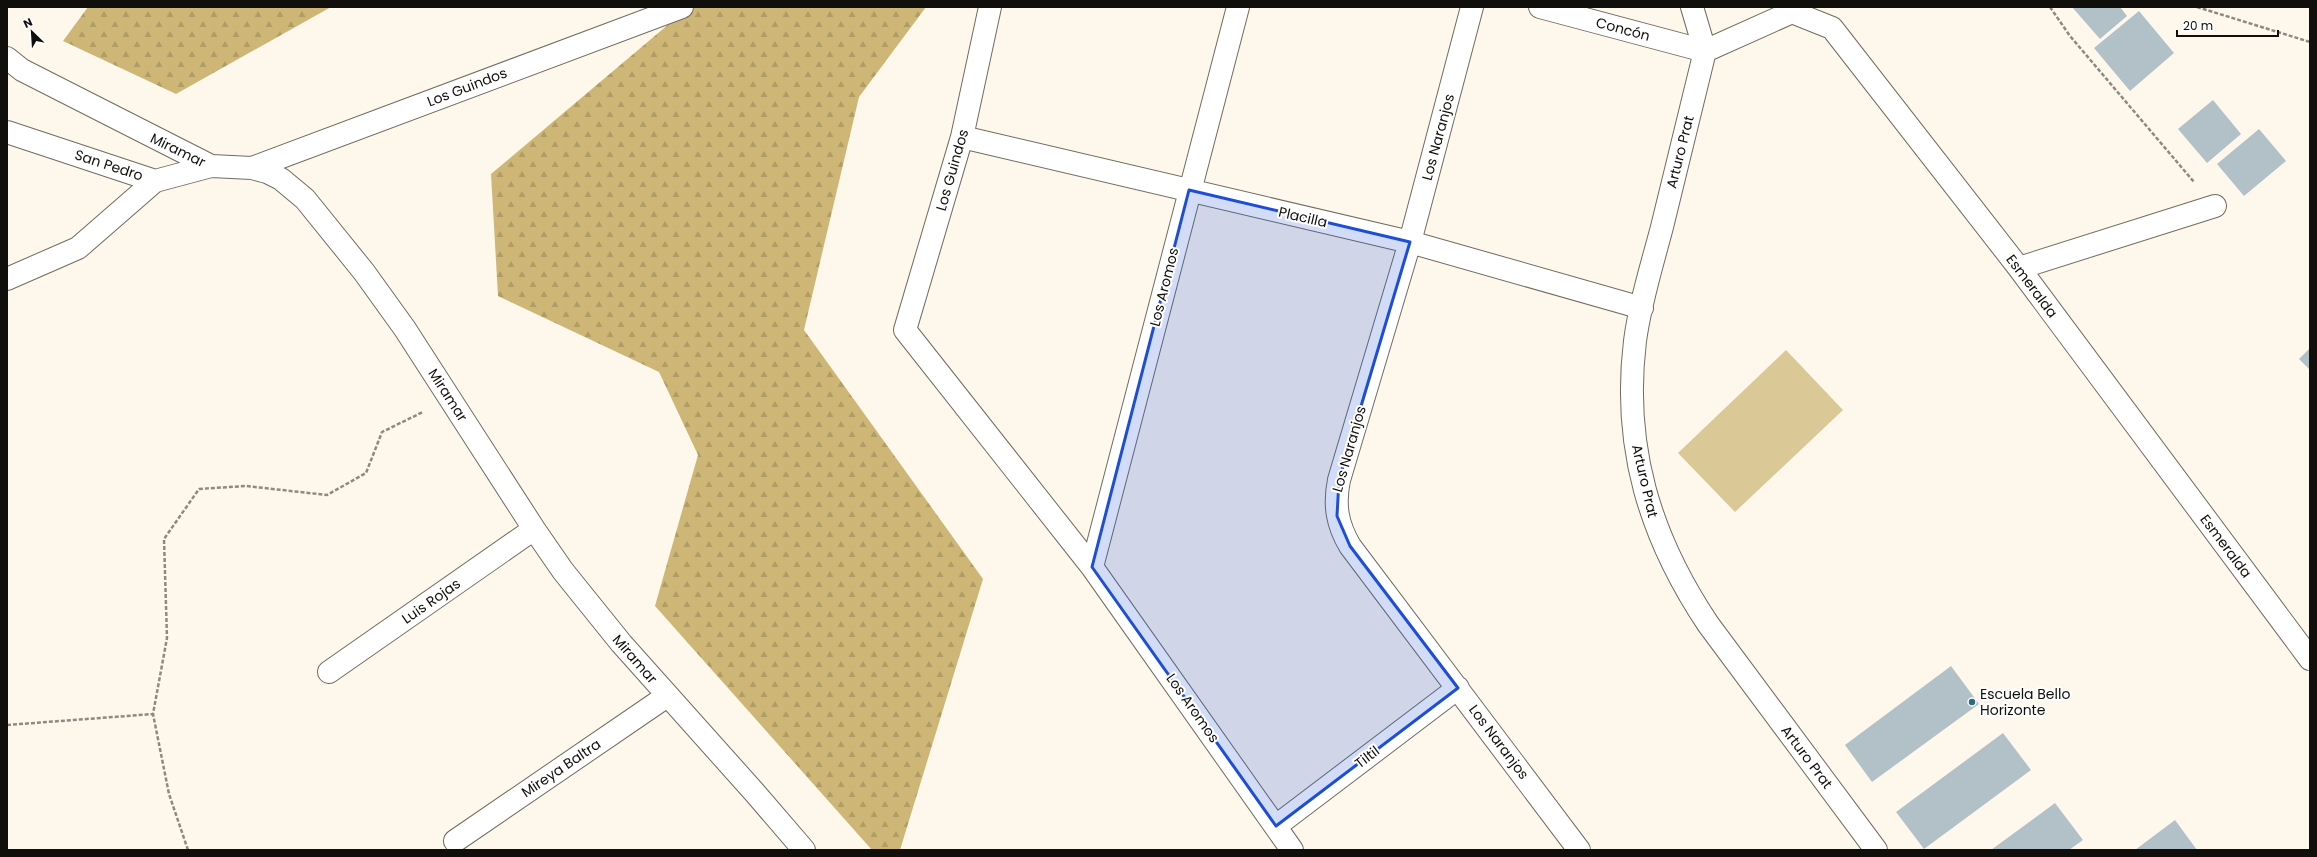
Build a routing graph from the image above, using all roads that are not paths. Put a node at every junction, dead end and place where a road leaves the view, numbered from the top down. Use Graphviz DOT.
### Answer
graph roads {
  1 [pos="682,7"];
  2 [pos="990,7"];
  3 [pos="1238,7"];
  4 [pos="1472,7"];
  5 [pos="1540,7"];
  6 [pos="1692,7"];
  7 [pos="1705,51"];
  8 [pos="7,58"];
  9 [pos="7,132"];
  10 [pos="962,137"];
  11 [pos="211,166"];
  12 [pos="252,168"];
  13 [pos="155,181"];
  14 [pos="1188,190"];
  15 [pos="2215,206"];
  16 [pos="1410,242"];
  17 [pos="2019,268"];
  18 [pos="7,279"];
  19 [pos="1642,308"];
  20 [pos="905,330"];
  21 [pos="534,529"];
  22 [pos="1092,567"];
  23 [pos="2310,659"];
  24 [pos="329,672"];
  25 [pos="1458,688"];
  26 [pos="667,696"];
  27 [pos="1276,826"];
  28 [pos="455,841"];
  29 [pos="799,848"];
  30 [pos="1292,850"];
  31 [pos="1579,850"];
  32 [pos="1876,850"];
  1 -- 12 [label="street, Los Guindos"];
  2 -- 10 [label="street, Los Guindos"];
  3 -- 14 [label="street, Los Aromos"];
  4 -- 16 [label="street, Los Naranjos"];
  5 -- 7 [label="street, Concón"];
  6 -- 7 [label="street"];
  7 -- 17 [label="street, Esmeralda"];
  7 -- 19 [label="street, Arturo Prat"];
  8 -- 11 [label="street, Miramar"];
  9 -- 13 [label="street, San Pedro"];
  10 -- 14 [label="street, Placilla"];
  10 -- 20 [label="street, Los Guindos"];
  11 -- 12 [label="street, Miramar"];
  11 -- 13 [label="street, San Pedro"];
  12 -- 21 [label="street, Miramar"];
  13 -- 18 [label="street"];
  14 -- 16 [label="street, Placilla"];
  14 -- 22 [label="street, Los Aromos"];
  15 -- 17 [label="street"];
  16 -- 19 [label="street, Placilla"];
  16 -- 25 [label="street, Los Naranjos"];
  17 -- 23 [label="street, Esmeralda"];
  19 -- 32 [label="street, Arturo Prat"];
  20 -- 22 [label="street, Los Aromos"];
  21 -- 24 [label="street, Luis Rojas"];
  21 -- 26 [label="street, Miramar"];
  22 -- 27 [label="street, Los Aromos"];
  25 -- 27 [label="street, Tiltil"];
  25 -- 31 [label="street, Los Naranjos"];
  26 -- 28 [label="street, Mireya Baltra"];
  26 -- 29 [label="street, Miramar"];
  27 -- 30 [label="street, Los Aromos"];
}
